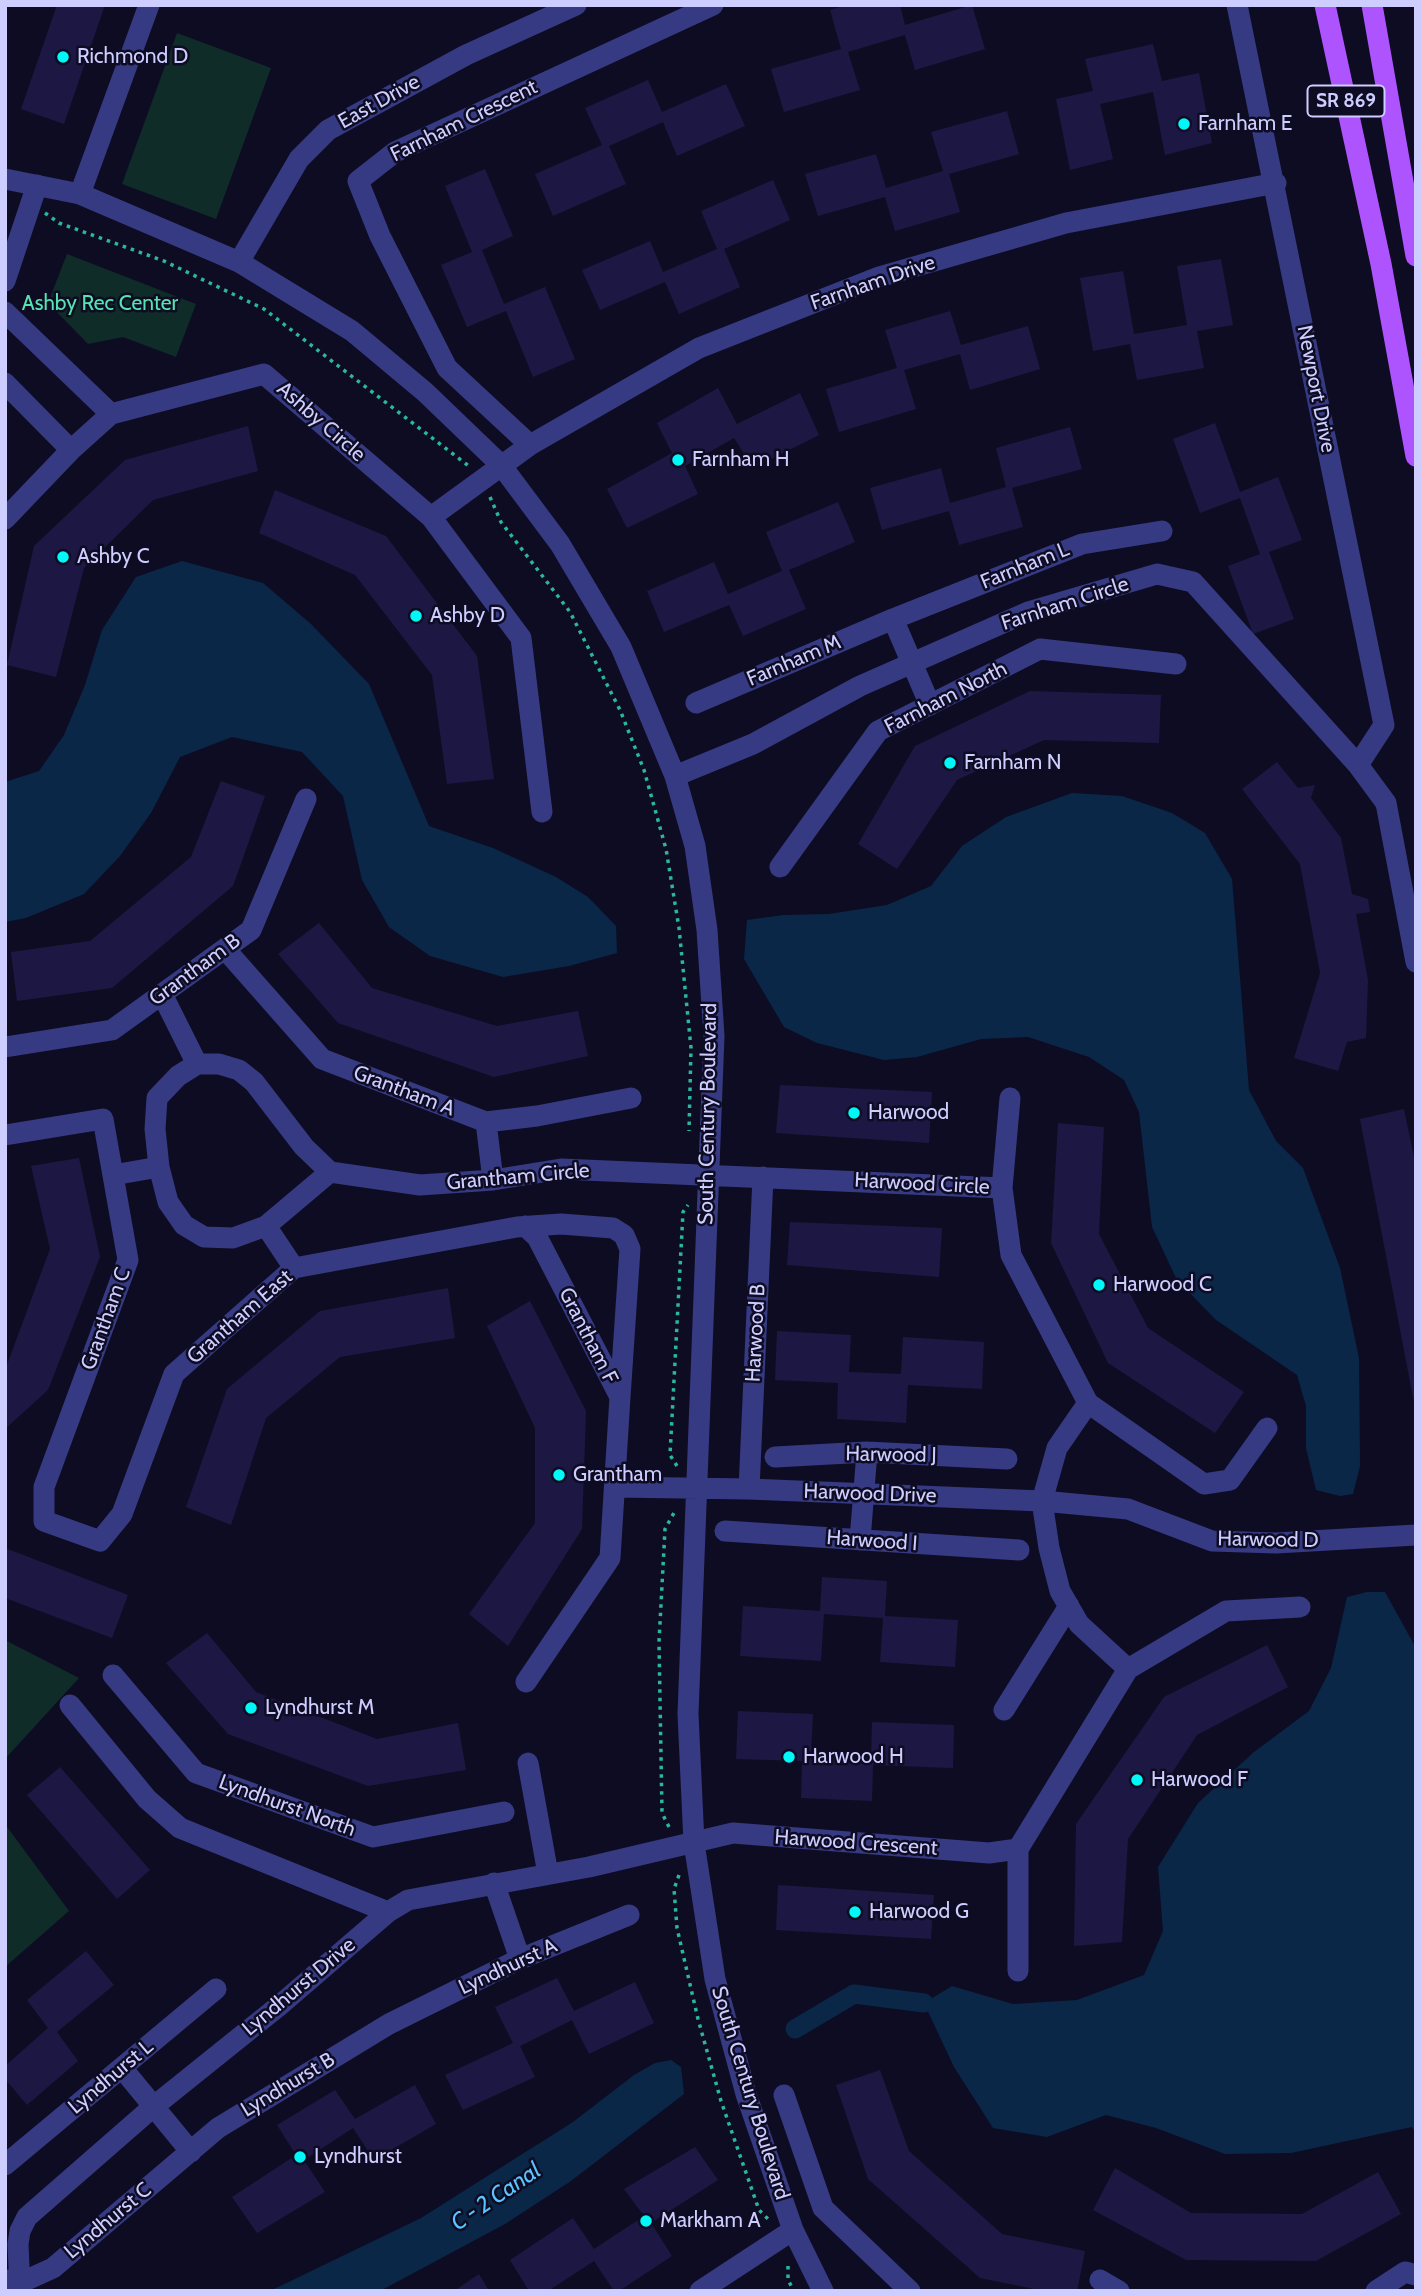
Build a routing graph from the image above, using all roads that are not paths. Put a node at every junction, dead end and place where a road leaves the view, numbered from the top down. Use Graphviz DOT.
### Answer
graph roads {
  1 [pos="149,5"];
  2 [pos="576,5"];
  3 [pos="713,5"];
  4 [pos="1237,5"];
  5 [pos="1325,5"];
  6 [pos="1372,5"];
  7 [pos="684,10"];
  8 [pos="5,179"];
  9 [pos="1276,183"];
  10 [pos="37,185"];
  11 [pos="80,194"];
  12 [pos="1416,256"];
  13 [pos="239,262"];
  14 [pos="5,281"];
  15 [pos="5,312"];
  16 [pos="1394,331"];
  17 [pos="5,383"];
  18 [pos="1416,392"];
  19 [pos="111,414"];
  20 [pos="530,446"];
  21 [pos="71,450"];
  22 [pos="1416,456"];
  23 [pos="501,466"];
  24 [pos="431,517"];
  25 [pos="5,519"];
  26 [pos="1161,531"];
  27 [pos="893,619"];
  28 [pos="911,664"];
  29 [pos="1176,664"];
  30 [pos="696,703"];
  31 [pos="930,705"];
  32 [pos="1358,765"];
  33 [pos="676,776"];
  34 [pos="306,799"];
  35 [pos="541,812"];
  36 [pos="780,867"];
  37 [pos="225,949"];
  38 [pos="1416,961"];
  39 [pos="162,994"];
  40 [pos="5,1047"];
  41 [pos="197,1064"];
  42 [pos="631,1098"];
  43 [pos="1010,1098"];
  44 [pos="486,1122"];
  45 [pos="5,1135"];
  46 [pos="159,1167"];
  47 [pos="330,1172"];
  48 [pos="113,1175"];
  49 [pos="708,1175"];
  50 [pos="763,1177"];
  51 [pos="493,1180"];
  52 [pos="1002,1188"];
  53 [pos="266,1226"];
  54 [pos="532,1226"];
  55 [pos="294,1268"];
  56 [pos="620,1397"];
  57 [pos="1088,1403"];
  58 [pos="1267,1428"];
  59 [pos="867,1452"];
  60 [pos="775,1457"];
  61 [pos="1007,1459"];
  62 [pos="615,1487"];
  63 [pos="44,1488"];
  64 [pos="698,1489"];
  65 [pos="749,1489"];
  66 [pos="864,1493"];
  67 [pos="1042,1501"];
  68 [pos="725,1531"];
  69 [pos="1416,1535"];
  70 [pos="860,1540"];
  71 [pos="1019,1550"];
  72 [pos="1069,1606"];
  73 [pos="1300,1607"];
  74 [pos="1128,1669"];
  75 [pos="113,1675"];
  76 [pos="526,1682"];
  77 [pos="70,1705"];
  78 [pos="1004,1710"];
  79 [pos="528,1763"];
  80 [pos="504,1812"];
  81 [pos="694,1843"];
  82 [pos="1018,1849"];
  83 [pos="548,1874"];
  84 [pos="494,1883"];
  85 [pos="388,1912"];
  86 [pos="629,1915"];
  87 [pos="520,1959"];
  88 [pos="1018,1971"];
  89 [pos="216,1989"];
  90 [pos="389,2024"];
  91 [pos="122,2068"];
  92 [pos="784,2095"];
  93 [pos="153,2107"];
  94 [pos="191,2152"];
  95 [pos="5,2165"];
  96 [pos="784,2229"];
  97 [pos="1413,2274"];
  98 [pos="1100,2280"];
  99 [pos="15,2284"];
  100 [pos="700,2291"];
  101 [pos="823,2291"];
  102 [pos="910,2291"];
  103 [pos="1119,2291"];
  104 [pos="1376,2291"];
  1 -- 11 [label="street"];
  2 -- 13 [label="street, East Drive"];
  3 -- 7 [label="street, Farnham Crescent"];
  4 -- 9 [label="street, Newport Drive"];
  5 -- 16 [label="main road, SR 869"];
  6 -- 12 [label="main road, SR 869"];
  7 -- 20 [label="street, Farnham Crescent"];
  8 -- 10 [label="street, South Century Boulevard"];
  9 -- 20 [label="street, Farnham Drive"];
  9 -- 32 [label="street, Newport Drive"];
  10 -- 11 [label="street, South Century Boulevard"];
  10 -- 14 [label="street"];
  11 -- 13 [label="street, South Century Boulevard"];
  13 -- 23 [label="street, South Century Boulevard"];
  15 -- 19 [label="street"];
  16 -- 18 [label="main road"];
  16 -- 22 [label="main road, SR 869"];
  17 -- 21 [label="street"];
  19 -- 21 [label="street, Ashby Circle"];
  19 -- 24 [label="street, Ashby Circle"];
  20 -- 23 [label="street, Farnham Drive"];
  21 -- 25 [label="street"];
  23 -- 24 [label="street"];
  23 -- 33 [label="street, South Century Boulevard"];
  24 -- 35 [label="street"];
  26 -- 27 [label="street, Farnham L"];
  27 -- 28 [label="street"];
  27 -- 30 [label="street, Farnham M"];
  28 -- 31 [label="street"];
  28 -- 32 [label="street, Farnham Circle"];
  28 -- 33 [label="street, Farnham Circle"];
  29 -- 31 [label="street, Farnham North"];
  31 -- 36 [label="street, Farnham North"];
  32 -- 38 [label="street, Farnham Circle"];
  33 -- 49 [label="street, South Century Boulevard"];
  34 -- 37 [label="street, Grantham B"];
  37 -- 39 [label="street, Grantham B"];
  37 -- 44 [label="street, Grantham A"];
  39 -- 40 [label="street, Grantham B"];
  39 -- 41 [label="street"];
  41 -- 46 [label="street"];
  41 -- 47 [label="street"];
  42 -- 44 [label="street, Grantham A"];
  43 -- 52 [label="street"];
  44 -- 51 [label="street"];
  45 -- 48 [label="street, Grantham C"];
  46 -- 48 [label="street"];
  46 -- 53 [label="street"];
  47 -- 51 [label="street, Grantham Circle"];
  47 -- 53 [label="street"];
  48 -- 63 [label="street, Grantham C"];
  49 -- 50 [label="street, Harwood Circle"];
  49 -- 51 [label="street, Grantham Circle"];
  49 -- 64 [label="street, South Century Boulevard"];
  50 -- 52 [label="street, Harwood Circle"];
  50 -- 65 [label="street, Harwood B"];
  52 -- 57 [label="street, Harwood Circle"];
  53 -- 55 [label="street"];
  54 -- 55 [label="street, Grantham East"];
  54 -- 56 [label="street, Grantham F"];
  54 -- 56 [label="street"];
  55 -- 63 [label="street, Grantham East"];
  56 -- 62 [label="street, Grantham F"];
  57 -- 58 [label="street"];
  57 -- 67 [label="street"];
  59 -- 60 [label="street, Harwood J"];
  59 -- 61 [label="street, Harwood J"];
  59 -- 66 [label="street"];
  62 -- 64 [label="street, Harwood Drive"];
  62 -- 76 [label="street, Grantham F"];
  64 -- 65 [label="street, Harwood Drive"];
  64 -- 81 [label="street, South Century Boulevard"];
  65 -- 66 [label="street, Harwood Drive"];
  66 -- 67 [label="street, Harwood Drive"];
  66 -- 70 [label="street"];
  67 -- 69 [label="street, Harwood D"];
  67 -- 72 [label="street"];
  68 -- 70 [label="street, Harwood I"];
  70 -- 71 [label="street, Harwood I"];
  72 -- 74 [label="street"];
  72 -- 78 [label="street"];
  73 -- 74 [label="street"];
  74 -- 82 [label="street"];
  75 -- 80 [label="street, Lyndhurst North"];
  77 -- 85 [label="street"];
  79 -- 83 [label="street"];
  81 -- 82 [label="street, Harwood Crescent"];
  81 -- 83 [label="street, Lyndhurst Drive"];
  81 -- 96 [label="street, South Century Boulevard"];
  82 -- 88 [label="street"];
  83 -- 84 [label="street, Lyndhurst Drive"];
  84 -- 85 [label="street, Lyndhurst Drive"];
  84 -- 87 [label="street"];
  85 -- 93 [label="street, Lyndhurst Drive"];
  86 -- 87 [label="street, Lyndhurst A"];
  87 -- 90 [label="street, Lyndhurst A"];
  89 -- 91 [label="street, Lyndhurst L"];
  90 -- 94 [label="street, Lyndhurst B"];
  91 -- 93 [label="street"];
  91 -- 95 [label="street, Lyndhurst L"];
  92 -- 102 [label="street"];
  93 -- 94 [label="street"];
  93 -- 99 [label="street, Lyndhurst Drive"];
  94 -- 99 [label="street, Lyndhurst C"];
  96 -- 100 [label="street"];
  96 -- 101 [label="street, South Century Boulevard"];
  97 -- 104 [label="street"];
  98 -- 103 [label="street"];
}
